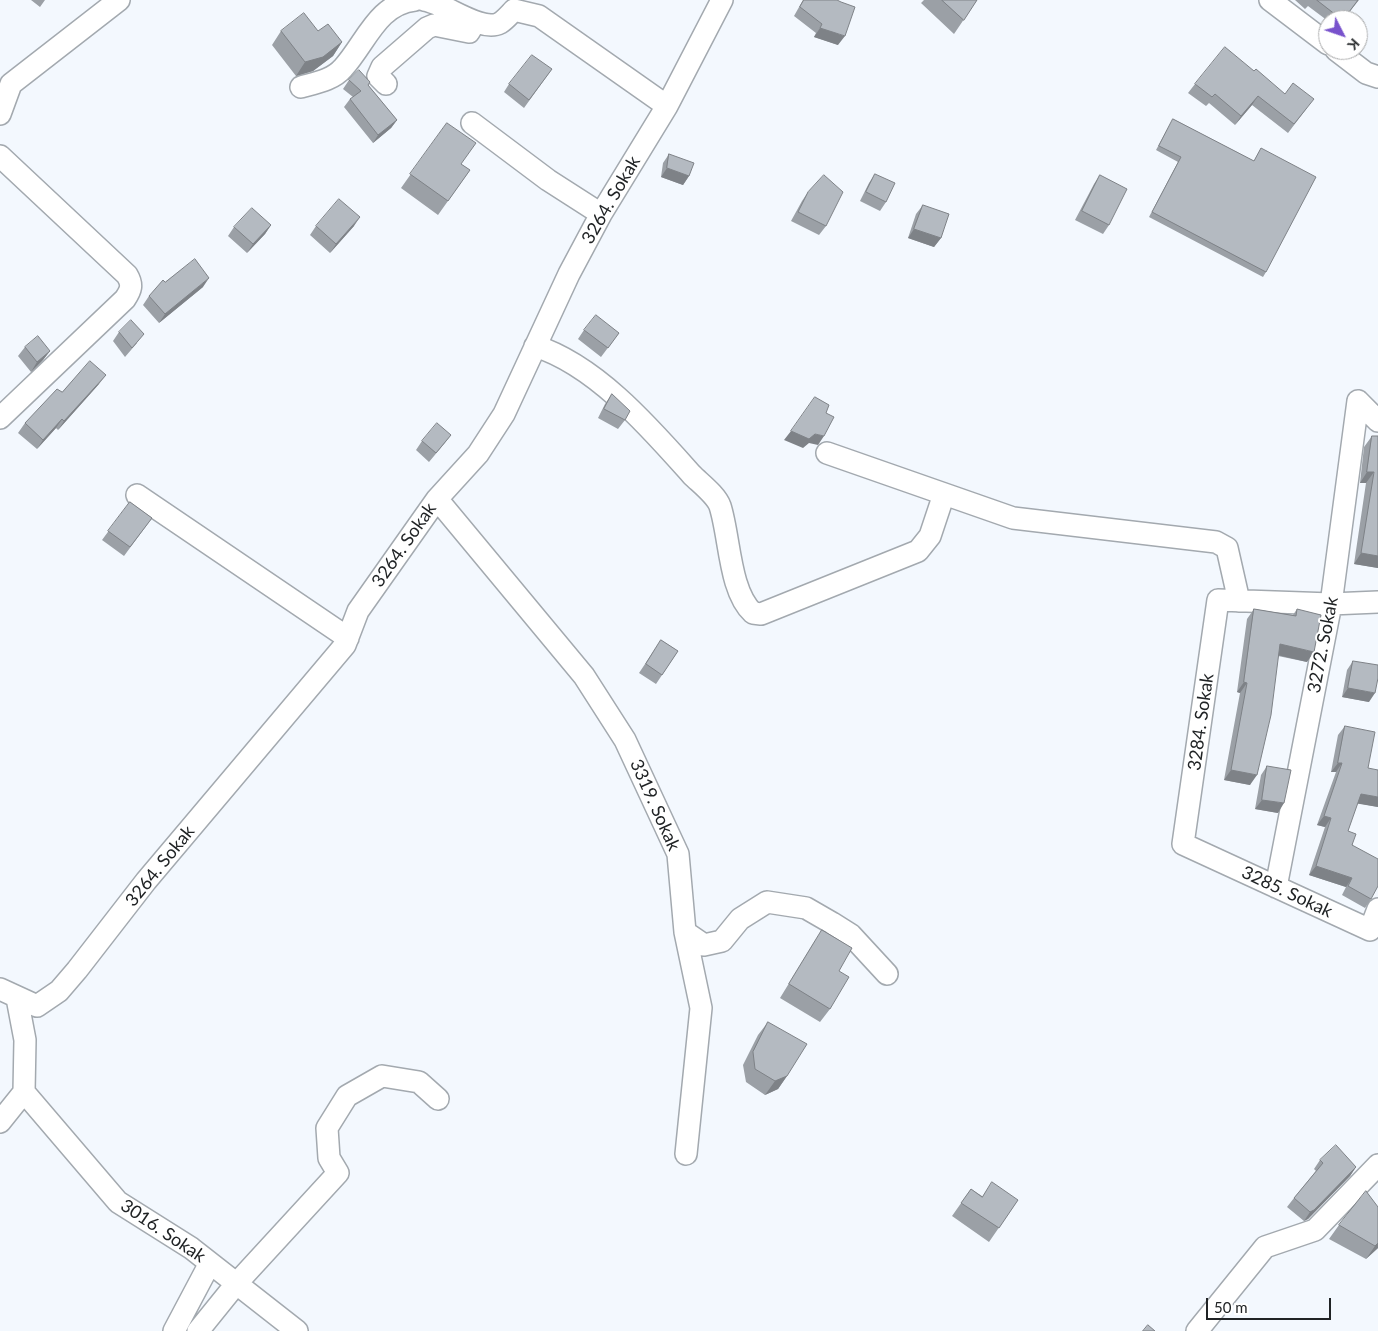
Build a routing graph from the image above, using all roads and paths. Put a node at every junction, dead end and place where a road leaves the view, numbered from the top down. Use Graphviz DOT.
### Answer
graph roads {
  1 [pos="119,0"];
  2 [pos="415,0"];
  3 [pos="424,0"];
  4 [pos="722,0"];
  5 [pos="1270,0"];
  6 [pos="475,22"];
  7 [pos="1318,36"];
  8 [pos="1349,60"];
  9 [pos="1378,76"];
  10 [pos="6,80"];
  11 [pos="386,84"];
  12 [pos="301,87"];
  13 [pos="667,106"];
  14 [pos="0,114"];
  15 [pos="472,123"];
  16 [pos="0,156"];
  17 [pos="601,214"];
  18 [pos="535,346"];
  19 [pos="0,418"];
  20 [pos="1378,421"];
  21 [pos="827,454"];
  22 [pos="944,494"];
  23 [pos="137,495"];
  24 [pos="437,499"];
  25 [pos="1228,601"];
  26 [pos="1378,602"];
  27 [pos="1331,604"];
  28 [pos="348,638"];
  29 [pos="1183,844"];
  30 [pos="1276,887"];
  31 [pos="1378,910"];
  32 [pos="685,932"];
  33 [pos="887,974"];
  34 [pos="9,994"];
  35 [pos="24,1092"];
  36 [pos="438,1099"];
  37 [pos="0,1122"];
  38 [pos="686,1154"];
  39 [pos="1378,1165"];
  40 [pos="210,1263"];
  41 [pos="236,1284"];
  42 [pos="174,1331"];
  43 [pos="198,1331"];
  44 [pos="297,1331"];
  45 [pos="1197,1331"];
  1 -- 10 [label="street"];
  2 -- 12 [label="street"];
  3 -- 6 [label="street"];
  4 -- 13 [label="street, 3264. Sokak"];
  5 -- 7 [label="street"];
  6 -- 11 [label="street"];
  6 -- 13 [label="street"];
  8 -- 9 [label="street"];
  10 -- 14 [label="street"];
  13 -- 17 [label="street, 3264. Sokak"];
  15 -- 17 [label="street"];
  16 -- 19 [label="street"];
  17 -- 18 [label="street, 3264. Sokak"];
  18 -- 22 [label="street"];
  18 -- 24 [label="street, 3264. Sokak"];
  20 -- 27 [label="street, 3272. Sokak"];
  21 -- 22 [label="street"];
  22 -- 25 [label="street"];
  23 -- 28 [label="street"];
  24 -- 28 [label="street, 3264. Sokak"];
  24 -- 32 [label="street, 3319. Sokak"];
  25 -- 27 [label="street"];
  25 -- 29 [label="street, 3284. Sokak"];
  26 -- 27 [label="street"];
  27 -- 30 [label="street, 3272. Sokak"];
  28 -- 34 [label="street, 3264. Sokak"];
  29 -- 30 [label="street, 3285. Sokak"];
  30 -- 31 [label="street, 3285. Sokak"];
  32 -- 33 [label="street"];
  32 -- 38 [label="street, 3319. Sokak"];
  34 -- 35 [label="street"];
  35 -- 37 [label="street"];
  35 -- 40 [label="street, 3016. Sokak"];
  36 -- 41 [label="street"];
  39 -- 45 [label="street"];
  40 -- 41 [label="street, 3016. Sokak"];
  40 -- 42 [label="street"];
  41 -- 43 [label="street"];
  41 -- 44 [label="street, 3016. Sokak"];
}
